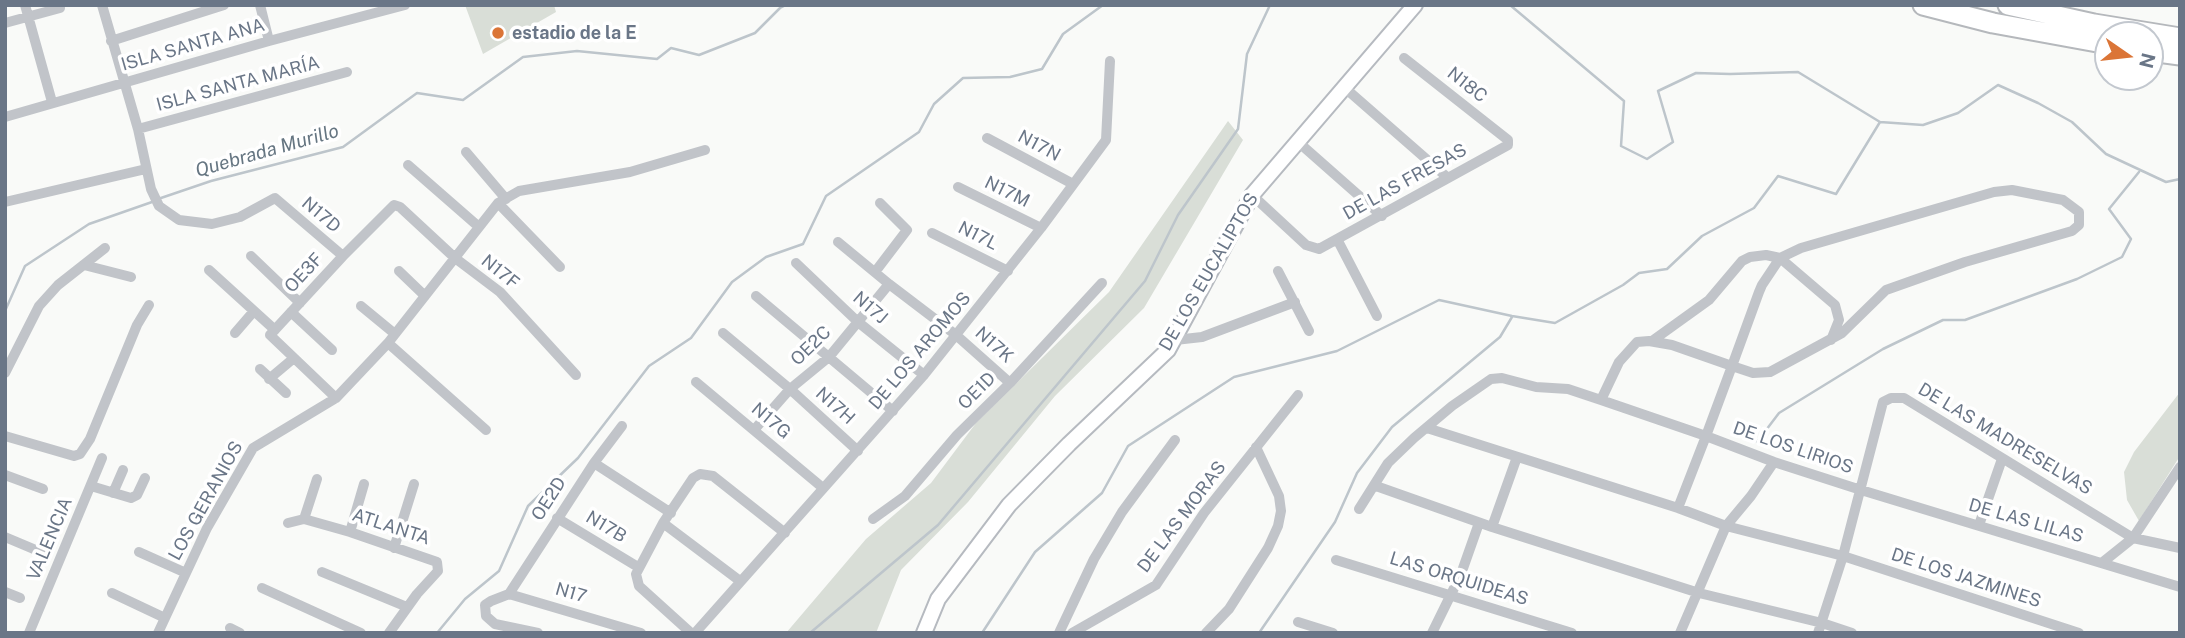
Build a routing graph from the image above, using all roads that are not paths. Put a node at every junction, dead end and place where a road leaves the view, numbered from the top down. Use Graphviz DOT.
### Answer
graph roads {
  1 [pos="25,5"];
  2 [pos="102,5"];
  3 [pos="224,5"];
  4 [pos="260,5"];
  5 [pos="405,5"];
  6 [pos="1415,5"];
  7 [pos="1923,5"];
  8 [pos="2008,5"];
  9 [pos="60,8"];
  10 [pos="28,17"];
  11 [pos="5,23"];
  12 [pos="2180,38"];
  13 [pos="111,41"];
  14 [pos="269,41"];
  15 [pos="2094,41"];
  16 [pos="1404,58"];
  17 [pos="1110,61"];
  18 [pos="347,72"];
  19 [pos="124,83"];
  20 [pos="1345,88"];
  21 [pos="52,102"];
  22 [pos="5,117"];
  23 [pos="138,129"];
  24 [pos="987,138"];
  25 [pos="1508,140"];
  26 [pos="1297,141"];
  27 [pos="705,150"];
  28 [pos="466,152"];
  29 [pos="408,164"];
  30 [pos="146,169"];
  31 [pos="1448,178"];
  32 [pos="1073,184"];
  33 [pos="958,187"];
  34 [pos="1252,195"];
  35 [pos="502,201"];
  36 [pos="5,202"];
  37 [pos="880,203"];
  38 [pos="394,205"];
  39 [pos="1382,216"];
  40 [pos="479,227"];
  41 [pos="1041,228"];
  42 [pos="932,233"];
  43 [pos="1337,239"];
  44 [pos="838,242"];
  45 [pos="105,248"];
  46 [pos="251,256"];
  47 [pos="343,256"];
  48 [pos="455,258"];
  49 [pos="1780,258"];
  50 [pos="796,263"];
  51 [pos="84,265"];
  52 [pos="560,267"];
  53 [pos="209,270"];
  54 [pos="400,271"];
  55 [pos="1008,271"];
  56 [pos="1278,271"];
  57 [pos="875,272"];
  58 [pos="131,277"];
  59 [pos="1102,283"];
  60 [pos="889,284"];
  61 [pos="425,296"];
  62 [pos="755,296"];
  63 [pos="1295,302"];
  64 [pos="300,303"];
  65 [pos="149,305"];
  66 [pos="361,306"];
  67 [pos="254,311"];
  68 [pos="291,312"];
  69 [pos="1377,316"];
  70 [pos="858,322"];
  71 [pos="1310,331"];
  72 [pos="235,333"];
  73 [pos="273,333"];
  74 [pos="723,334"];
  75 [pos="956,335"];
  76 [pos="391,339"];
  77 [pos="1831,340"];
  78 [pos="1175,341"];
  79 [pos="1652,341"];
  80 [pos="332,350"];
  81 [pos="829,357"];
  82 [pos="294,358"];
  83 [pos="1732,366"];
  84 [pos="260,369"];
  85 [pos="5,373"];
  86 [pos="576,375"];
  87 [pos="924,375"];
  88 [pos="269,379"];
  89 [pos="696,382"];
  90 [pos="1010,383"];
  91 [pos="790,389"];
  92 [pos="286,393"];
  93 [pos="1298,395"];
  94 [pos="337,398"];
  95 [pos="1601,400"];
  96 [pos="893,411"];
  97 [pos="622,426"];
  98 [pos="1427,428"];
  99 [pos="486,430"];
  100 [pos="754,430"];
  101 [pos="5,436"];
  102 [pos="1706,436"];
  103 [pos="1175,440"];
  104 [pos="1256,447"];
  105 [pos="858,451"];
  106 [pos="1517,457"];
  107 [pos="102,458"];
  108 [pos="2002,459"];
  109 [pos="1774,461"];
  110 [pos="594,463"];
  111 [pos="2180,467"];
  112 [pos="122,470"];
  113 [pos="5,475"];
  114 [pos="145,478"];
  115 [pos="317,479"];
  116 [pos="365,484"];
  117 [pos="414,484"];
  118 [pos="91,486"];
  119 [pos="1376,486"];
  120 [pos="823,488"];
  121 [pos="43,489"];
  122 [pos="1861,490"];
  123 [pos="113,493"];
  124 [pos="1678,508"];
  125 [pos="1359,509"];
  126 [pos="671,513"];
  127 [pos="557,518"];
  128 [pos="304,519"];
  129 [pos="873,519"];
  130 [pos="288,523"];
  131 [pos="663,523"];
  132 [pos="1479,523"];
  133 [pos="1979,525"];
  134 [pos="1726,526"];
  135 [pos="1492,527"];
  136 [pos="350,531"];
  137 [pos="785,533"];
  138 [pos="5,537"];
  139 [pos="2133,538"];
  140 [pos="394,548"];
  141 [pos="2180,548"];
  142 [pos="139,552"];
  143 [pos="43,553"];
  144 [pos="1843,556"];
  145 [pos="1336,560"];
  146 [pos="2103,562"];
  147 [pos="638,567"];
  148 [pos="322,572"];
  149 [pos="186,573"];
  150 [pos="740,581"];
  151 [pos="262,587"];
  152 [pos="2180,587"];
  153 [pos="5,592"];
  154 [pos="111,593"];
  155 [pos="1699,593"];
  156 [pos="509,594"];
  157 [pos="1450,595"];
  158 [pos="20,598"];
  159 [pos="407,607"];
  160 [pos="165,618"];
  161 [pos="1298,622"];
  162 [pos="1820,628"];
  163 [pos="29,633"];
  164 [pos="158,633"];
  165 [pos="361,633"];
  166 [pos="389,633"];
  167 [pos="538,633"];
  168 [pos="641,633"];
  169 [pos="693,633"];
  170 [pos="924,633"];
  171 [pos="1059,633"];
  172 [pos="1072,633"];
  173 [pos="1206,633"];
  174 [pos="1333,633"];
  175 [pos="1432,633"];
  176 [pos="1572,633"];
  177 [pos="1680,633"];
  178 [pos="1852,633"];
  179 [pos="2079,633"];
  1 -- 10 [label="street"];
  2 -- 13 [label="street"];
  3 -- 13 [label="street"];
  4 -- 14 [label="street"];
  5 -- 14 [label="street, ISLA SANTA ANA"];
  6 -- 20 [label="street, DE LOS EUCALIPTOS"];
  7 -- 15 [label="highway"];
  8 -- 12 [label="highway"];
  9 -- 10 [label="street"];
  10 -- 11 [label="street"];
  10 -- 21 [label="street"];
  13 -- 19 [label="street"];
  14 -- 19 [label="street, ISLA SANTA ANA"];
  16 -- 25 [label="street, N18C"];
  17 -- 32 [label="street, DE LOS AROMOS"];
  18 -- 23 [label="street, ISLA SANTA MARÍA"];
  19 -- 21 [label="street, ISLA SANTA ANA"];
  19 -- 23 [label="street"];
  20 -- 26 [label="street, DE LOS EUCALIPTOS"];
  20 -- 31 [label="street"];
  21 -- 22 [label="street, ISLA SANTA ANA"];
  23 -- 30 [label="street"];
  24 -- 32 [label="street, N17N"];
  25 -- 31 [label="street, DE LAS FRESAS"];
  26 -- 34 [label="street, DE LOS EUCALIPTOS"];
  26 -- 39 [label="street"];
  27 -- 35 [label="street"];
  28 -- 35 [label="street"];
  29 -- 40 [label="street"];
  30 -- 36 [label="street"];
  30 -- 47 [label="street, N17D"];
  31 -- 39 [label="street, DE LAS FRESAS"];
  32 -- 41 [label="street, DE LOS AROMOS"];
  33 -- 41 [label="street, N17M"];
  34 -- 43 [label="street, DE LAS FRESAS"];
  34 -- 78 [label="street, DE LOS EUCALIPTOS"];
  35 -- 40 [label="street, LOS GERANIOS"];
  35 -- 52 [label="street"];
  37 -- 57 [label="street"];
  38 -- 47 [label="street, OE3F"];
  38 -- 48 [label="street, N17F"];
  39 -- 43 [label="street, DE LAS FRESAS"];
  40 -- 48 [label="street, LOS GERANIOS"];
  41 -- 55 [label="street, DE LOS AROMOS"];
  42 -- 55 [label="street, N17L"];
  43 -- 69 [label="street"];
  44 -- 57 [label="street, N17K"];
  45 -- 51 [label="street"];
  46 -- 64 [label="street"];
  47 -- 64 [label="street, OE3F"];
  48 -- 61 [label="street, LOS GERANIOS"];
  48 -- 86 [label="street, N17F"];
  49 -- 77 [label="street"];
  49 -- 77 [label="street"];
  49 -- 79 [label="street"];
  49 -- 83 [label="street"];
  50 -- 70 [label="street, N17J"];
  51 -- 58 [label="street"];
  51 -- 85 [label="street"];
  53 -- 67 [label="street"];
  54 -- 61 [label="street"];
  55 -- 75 [label="street, DE LOS AROMOS"];
  56 -- 63 [label="street"];
  57 -- 60 [label="street, N17K"];
  59 -- 90 [label="street, OE1D"];
  60 -- 70 [label="street, OE2C"];
  60 -- 75 [label="street, N17K"];
  61 -- 76 [label="street, LOS GERANIOS"];
  62 -- 81 [label="street"];
  63 -- 71 [label="street"];
  63 -- 78 [label="street"];
  64 -- 68 [label="street, OE3F"];
  65 -- 101 [label="street"];
  66 -- 76 [label="street"];
  67 -- 72 [label="street"];
  67 -- 73 [label="street"];
  68 -- 73 [label="street, OE3F"];
  68 -- 80 [label="street"];
  70 -- 81 [label="street, OE2C"];
  70 -- 87 [label="street, N17J"];
  73 -- 82 [label="street"];
  74 -- 91 [label="street, N17H"];
  75 -- 87 [label="street, DE LOS AROMOS"];
  75 -- 90 [label="street, N17K"];
  76 -- 94 [label="street, LOS GERANIOS"];
  76 -- 99 [label="street"];
  77 -- 83 [label="street"];
  78 -- 170 [label="street, DE LOS EUCALIPTOS"];
  79 -- 83 [label="street"];
  79 -- 95 [label="street"];
  81 -- 91 [label="street, OE2C"];
  81 -- 96 [label="street"];
  82 -- 88 [label="street"];
  82 -- 94 [label="street"];
  83 -- 102 [label="street"];
  84 -- 88 [label="street"];
  87 -- 96 [label="street, DE LOS AROMOS"];
  88 -- 92 [label="street"];
  89 -- 100 [label="street, N17G"];
  90 -- 129 [label="street, OE1D"];
  91 -- 100 [label="street, OE2C"];
  91 -- 105 [label="street, N17H"];
  93 -- 104 [label="street, DE LAS MORAS"];
  94 -- 149 [label="street, LOS GERANIOS"];
  95 -- 98 [label="street"];
  95 -- 102 [label="street"];
  96 -- 105 [label="street, DE LOS AROMOS"];
  97 -- 110 [label="street, OE2D"];
  98 -- 106 [label="street, DE LOS JAZMINES"];
  98 -- 119 [label="street"];
  100 -- 120 [label="street, N17G"];
  102 -- 109 [label="street, DE LOS LIRIOS"];
  102 -- 124 [label="street, DE LOS LIRIOS"];
  103 -- 171 [label="street"];
  104 -- 172 [label="street, DE LAS MORAS"];
  104 -- 173 [label="street"];
  105 -- 120 [label="street, DE LOS AROMOS"];
  106 -- 124 [label="street, DE LOS JAZMINES"];
  106 -- 135 [label="street"];
  107 -- 118 [label="street, VALENCIA"];
  108 -- 122 [label="street, DE LAS MADRESELVAS"];
  108 -- 133 [label="street"];
  108 -- 139 [label="street, DE LAS MADRESELVAS"];
  109 -- 122 [label="street, DE LOS LIRIOS"];
  109 -- 134 [label="street"];
  110 -- 126 [label="street"];
  110 -- 127 [label="street, OE2D"];
  111 -- 139 [label="street"];
  112 -- 123 [label="street"];
  113 -- 121 [label="street"];
  114 -- 123 [label="street"];
  115 -- 128 [label="street"];
  116 -- 136 [label="street"];
  117 -- 140 [label="street"];
  118 -- 123 [label="street"];
  118 -- 163 [label="street, VALENCIA"];
  119 -- 125 [label="street"];
  119 -- 132 [label="street"];
  120 -- 137 [label="street, DE LOS AROMOS"];
  122 -- 133 [label="street, DE LAS LILAS"];
  122 -- 144 [label="street, DE LAS MADRESELVAS"];
  124 -- 134 [label="street, DE LOS JAZMINES"];
  126 -- 131 [label="street"];
  126 -- 137 [label="street"];
  127 -- 147 [label="street, N17B"];
  127 -- 156 [label="street, OE2D"];
  128 -- 130 [label="street, ATLANTA"];
  128 -- 136 [label="street, ATLANTA"];
  131 -- 147 [label="street"];
  131 -- 150 [label="street"];
  132 -- 135 [label="street"];
  132 -- 157 [label="street"];
  133 -- 146 [label="street, DE LAS LILAS"];
  134 -- 144 [label="street, DE LOS JAZMINES"];
  134 -- 155 [label="street"];
  135 -- 155 [label="street"];
  136 -- 140 [label="street, ATLANTA"];
  137 -- 150 [label="street, DE LOS AROMOS"];
  138 -- 143 [label="street"];
  139 -- 141 [label="street, DE LAS MADRESELVAS"];
  139 -- 146 [label="street"];
  140 -- 159 [label="street, ATLANTA"];
  142 -- 149 [label="street"];
  144 -- 162 [label="street, DE LAS MADRESELVAS"];
  144 -- 179 [label="street, DE LOS JAZMINES"];
  145 -- 157 [label="street, LAS ORQUIDEAS"];
  146 -- 152 [label="street, DE LAS LILAS"];
  147 -- 169 [label="street"];
  148 -- 159 [label="street"];
  149 -- 160 [label="street, LOS GERANIOS"];
  150 -- 169 [label="street, DE LOS AROMOS"];
  151 -- 165 [label="street"];
  153 -- 158 [label="street"];
  154 -- 160 [label="street"];
  155 -- 162 [label="street"];
  155 -- 177 [label="street"];
  156 -- 167 [label="street"];
  156 -- 168 [label="street, N17"];
  157 -- 175 [label="street"];
  157 -- 176 [label="street, LAS ORQUIDEAS"];
  159 -- 166 [label="street, ATLANTA"];
  160 -- 164 [label="street, LOS GERANIOS"];
  161 -- 174 [label="street"];
  162 -- 178 [label="street"];
}
